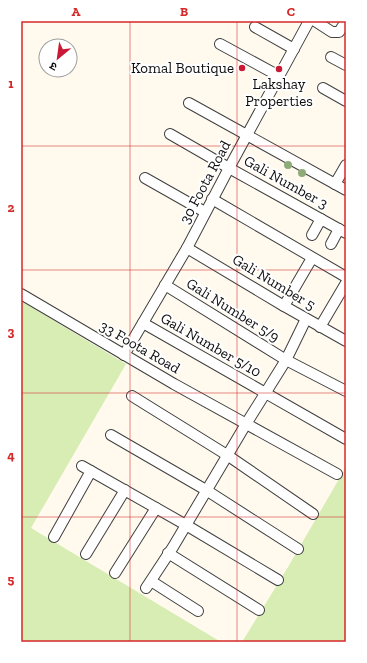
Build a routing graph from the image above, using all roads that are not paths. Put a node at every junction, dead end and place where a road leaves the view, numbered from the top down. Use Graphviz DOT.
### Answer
graph roads {
  1 [pos="309,21"];
  2 [pos="314,21"];
  3 [pos="346,21"];
  4 [pos="255,27"];
  5 [pos="220,44"];
  6 [pos="294,49"];
  7 [pos="331,57"];
  8 [pos="346,65"];
  9 [pos="279,76"];
  10 [pos="323,88"];
  11 [pos="346,101"];
  12 [pos="189,103"];
  13 [pos="170,134"];
  14 [pos="247,135"];
  15 [pos="346,165"];
  16 [pos="229,168"];
  17 [pos="145,178"];
  18 [pos="335,184"];
  19 [pos="346,190"];
  20 [pos="212,199"];
  21 [pos="205,212"];
  22 [pos="321,219"];
  23 [pos="343,231"];
  24 [pos="312,235"];
  25 [pos="331,244"];
  26 [pos="187,248"];
  27 [pos="312,258"];
  28 [pos="346,277"];
  29 [pos="346,283"];
  30 [pos="165,285"];
  31 [pos="21,294"];
  32 [pos="284,306"];
  33 [pos="306,319"];
  34 [pos="143,323"];
  35 [pos="320,327"];
  36 [pos="346,341"];
  37 [pos="124,355"];
  38 [pos="286,360"];
  39 [pos="346,391"];
  40 [pos="265,393"];
  41 [pos="132,396"];
  42 [pos="246,424"];
  43 [pos="111,435"];
  44 [pos="346,438"];
  45 [pos="227,455"];
  46 [pos="337,474"];
  47 [pos="125,490"];
  48 [pos="206,490"];
  49 [pos="156,508"];
  50 [pos="312,514"];
  51 [pos="186,525"];
  52 [pos="54,537"];
  53 [pos="298,549"];
  54 [pos="168,553"];
  55 [pos="86,554"];
  56 [pos="115,573"];
  57 [pos="278,580"];
  58 [pos="259,610"];
  59 [pos="198,611"];
  1 -- 6 [label="street, 30 Foota Road"];
  2 -- 3 [label="street"];
  4 -- 6 [label="street"];
  5 -- 9 [label="street"];
  6 -- 9 [label="street, 30 Foota Road"];
  7 -- 8 [label="street"];
  9 -- 14 [label="street, 30 Foota Road"];
  10 -- 11 [label="street"];
  12 -- 14 [label="street"];
  13 -- 16 [label="street, Gali Number 3"];
  14 -- 16 [label="street, 30 Foota Road"];
  14 -- 18 [label="street"];
  15 -- 18 [label="street"];
  16 -- 20 [label="street, 30 Foota Road"];
  16 -- 22 [label="street, Gali Number 3"];
  17 -- 21 [label="street"];
  18 -- 19 [label="street"];
  20 -- 21 [label="street, 30 Foota Road"];
  20 -- 27 [label="street"];
  21 -- 26 [label="street, 30 Foota Road"];
  22 -- 23 [label="street, Gali Number 3"];
  22 -- 24 [label="street"];
  23 -- 25 [label="street"];
  26 -- 30 [label="street, 30 Foota Road"];
  26 -- 32 [label="street, Gali Number 5"];
  27 -- 28 [label="street"];
  27 -- 32 [label="street"];
  29 -- 35 [label="street"];
  30 -- 34 [label="street, 30 Foota Road"];
  30 -- 38 [label="street, Gali Number 5/9"];
  31 -- 37 [label="street, 33 Foota Road"];
  32 -- 33 [label="street, Gali Number 5"];
  33 -- 35 [label="street, Gali Number 5"];
  33 -- 38 [label="street"];
  34 -- 37 [label="street, 30 Foota Road"];
  34 -- 40 [label="street, Gali Number 5/10"];
  35 -- 36 [label="street, Gali Number 5"];
  37 -- 42 [label="street, 33 Foota Road"];
  38 -- 39 [label="street, Gali Number 5/9"];
  38 -- 40 [label="street"];
  40 -- 42 [label="street"];
  40 -- 44 [label="street, Gali Number 5/10"];
  41 -- 45 [label="street"];
  42 -- 45 [label="street"];
  42 -- 46 [label="street, 33 Foota Road"];
  43 -- 48 [label="street"];
  45 -- 48 [label="street"];
  45 -- 50 [label="street"];
  47 -- 49 [label="street"];
  47 -- 52 [label="street"];
  47 -- 55 [label="street"];
  48 -- 51 [label="street"];
  48 -- 53 [label="street"];
  49 -- 51 [label="street"];
  49 -- 56 [label="street"];
  51 -- 54 [label="street"];
  51 -- 57 [label="street"];
  54 -- 58 [label="street"];
  54 -- 59 [label="street"];
}
